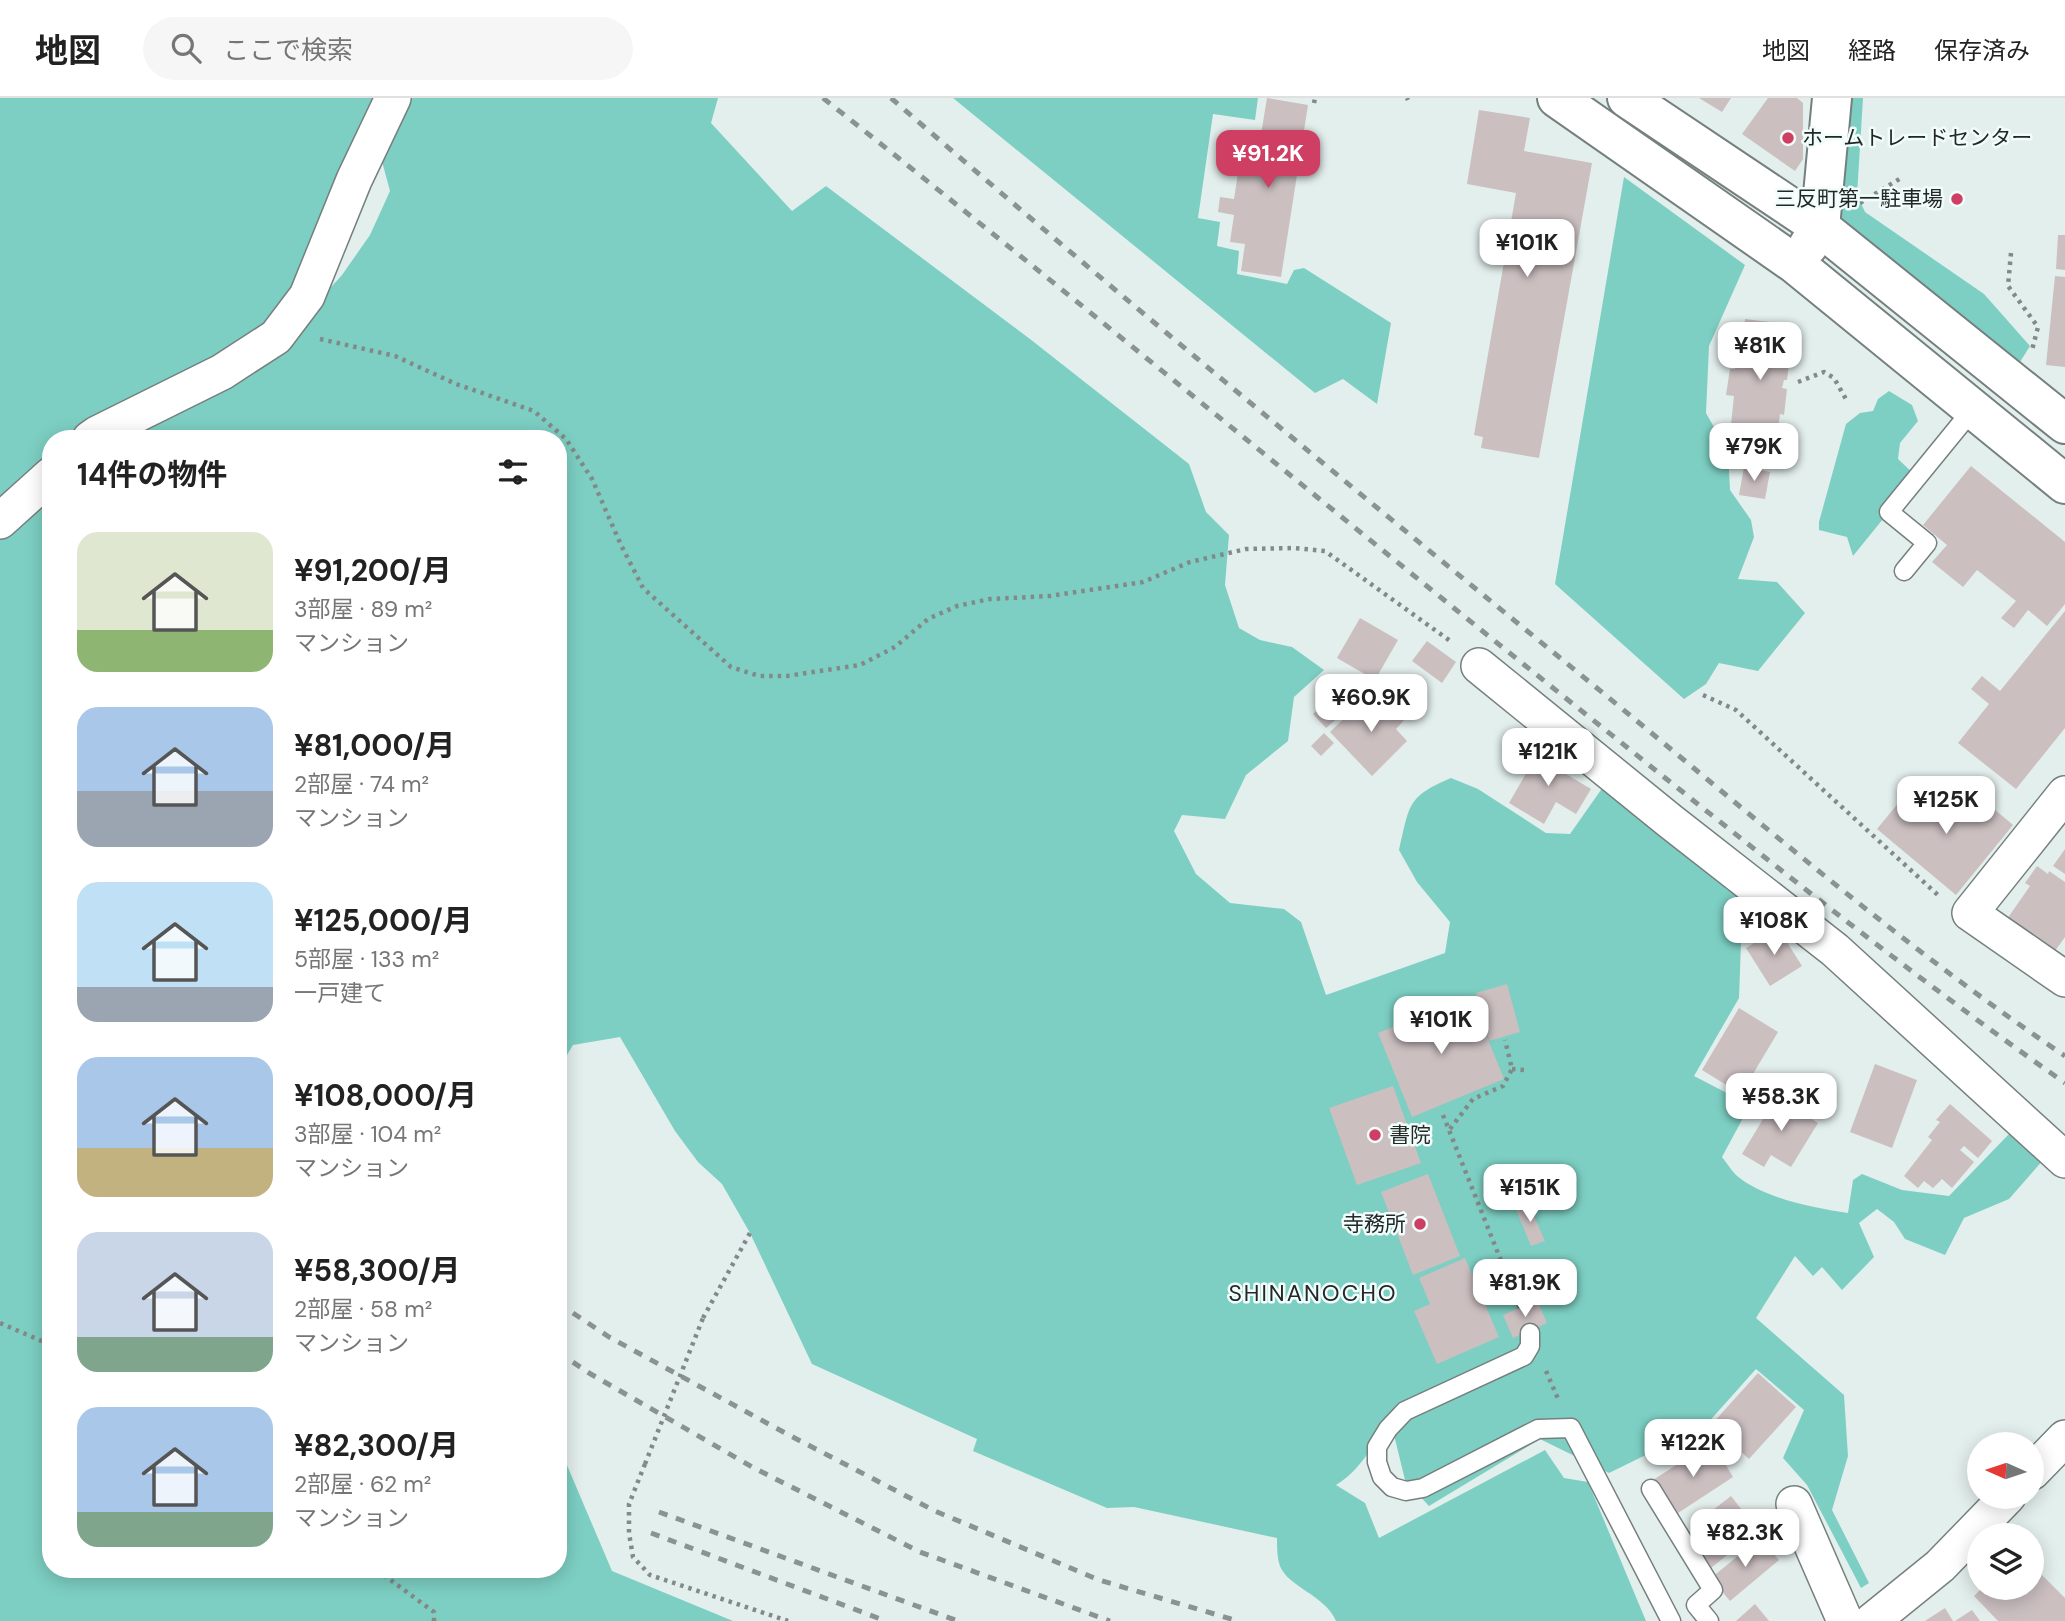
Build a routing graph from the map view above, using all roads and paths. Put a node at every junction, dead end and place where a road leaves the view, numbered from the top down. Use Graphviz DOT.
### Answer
graph roads {
  1 [pos="393,98"];
  2 [pos="1557,98"];
  3 [pos="1627,98"];
  4 [pos="1832,98"];
  5 [pos="1901,178"];
  6 [pos="1861,203"];
  7 [pos="1820,228"];
  8 [pos="2011,253"];
  9 [pos="1795,264"];
  10 [pos="288,323"];
  11 [pos="2035,346"];
  12 [pos="1798,382"];
  13 [pos="1847,401"];
  14 [pos="1973,409"];
  15 [pos="2065,424"];
  16 [pos="105,430"];
  17 [pos="556,430"];
  18 [pos="567,441"];
  19 [pos="42,483"];
  20 [pos="2065,484"];
  21 [pos="0,521"];
  22 [pos="1904,571"];
  23 [pos="1479,666"];
  24 [pos="1703,695"];
  25 [pos="2065,794"];
  26 [pos="1970,913"];
  27 [pos="2065,979"];
  28 [pos="1505,1040"];
  29 [pos="1512,1069"];
  30 [pos="1525,1070"];
  31 [pos="1443,1115"];
  32 [pos="1450,1130"];
  33 [pos="2065,1160"];
  34 [pos="750,1233"];
  35 [pos="1506,1275"];
  36 [pos="0,1323"];
  37 [pos="1530,1333"];
  38 [pos="42,1341"];
  39 [pos="2065,1438"];
  40 [pos="2044,1460"];
  41 [pos="1651,1489"];
  42 [pos="1794,1504"];
  43 [pos="1995,1509"];
  44 [pos="388,1578"];
  45 [pos="434,1621"];
  46 [pos="788,1621"];
  47 [pos="1671,1621"];
  48 [pos="1709,1621"];
  49 [pos="1845,1621"];
  50 [pos="1872,1621"];
  1 -- 10 [label="street"];
  2 -- 9 [label="street"];
  3 -- 7 [label="street"];
  4 -- 7 [label="street"];
  5 -- 6 [label="path"];
  7 -- 9 [label="street"];
  7 -- 15 [label="street"];
  8 -- 11 [label="path"];
  9 -- 14 [label="street"];
  10 -- 16 [label="street"];
  10 -- 17 [label="path"];
  12 -- 13 [label="path"];
  14 -- 20 [label="street"];
  14 -- 22 [label="lane"];
  18 -- 23 [label="path"];
  19 -- 21 [label="street"];
  23 -- 33 [label="street"];
  24 -- 26 [label="path"];
  25 -- 26 [label="street"];
  26 -- 27 [label="street"];
  28 -- 29 [label="path"];
  29 -- 30 [label="path"];
  29 -- 32 [label="path"];
  31 -- 32 [label="path"];
  32 -- 35 [label="path"];
  34 -- 46 [label="path, bridge"];
  36 -- 38 [label="path"];
  37 -- 47 [label="lane"];
  39 -- 40 [label="street"];
  41 -- 48 [label="lane"];
  42 -- 49 [label="street"];
  43 -- 50 [label="street"];
  44 -- 45 [label="path"];
}
